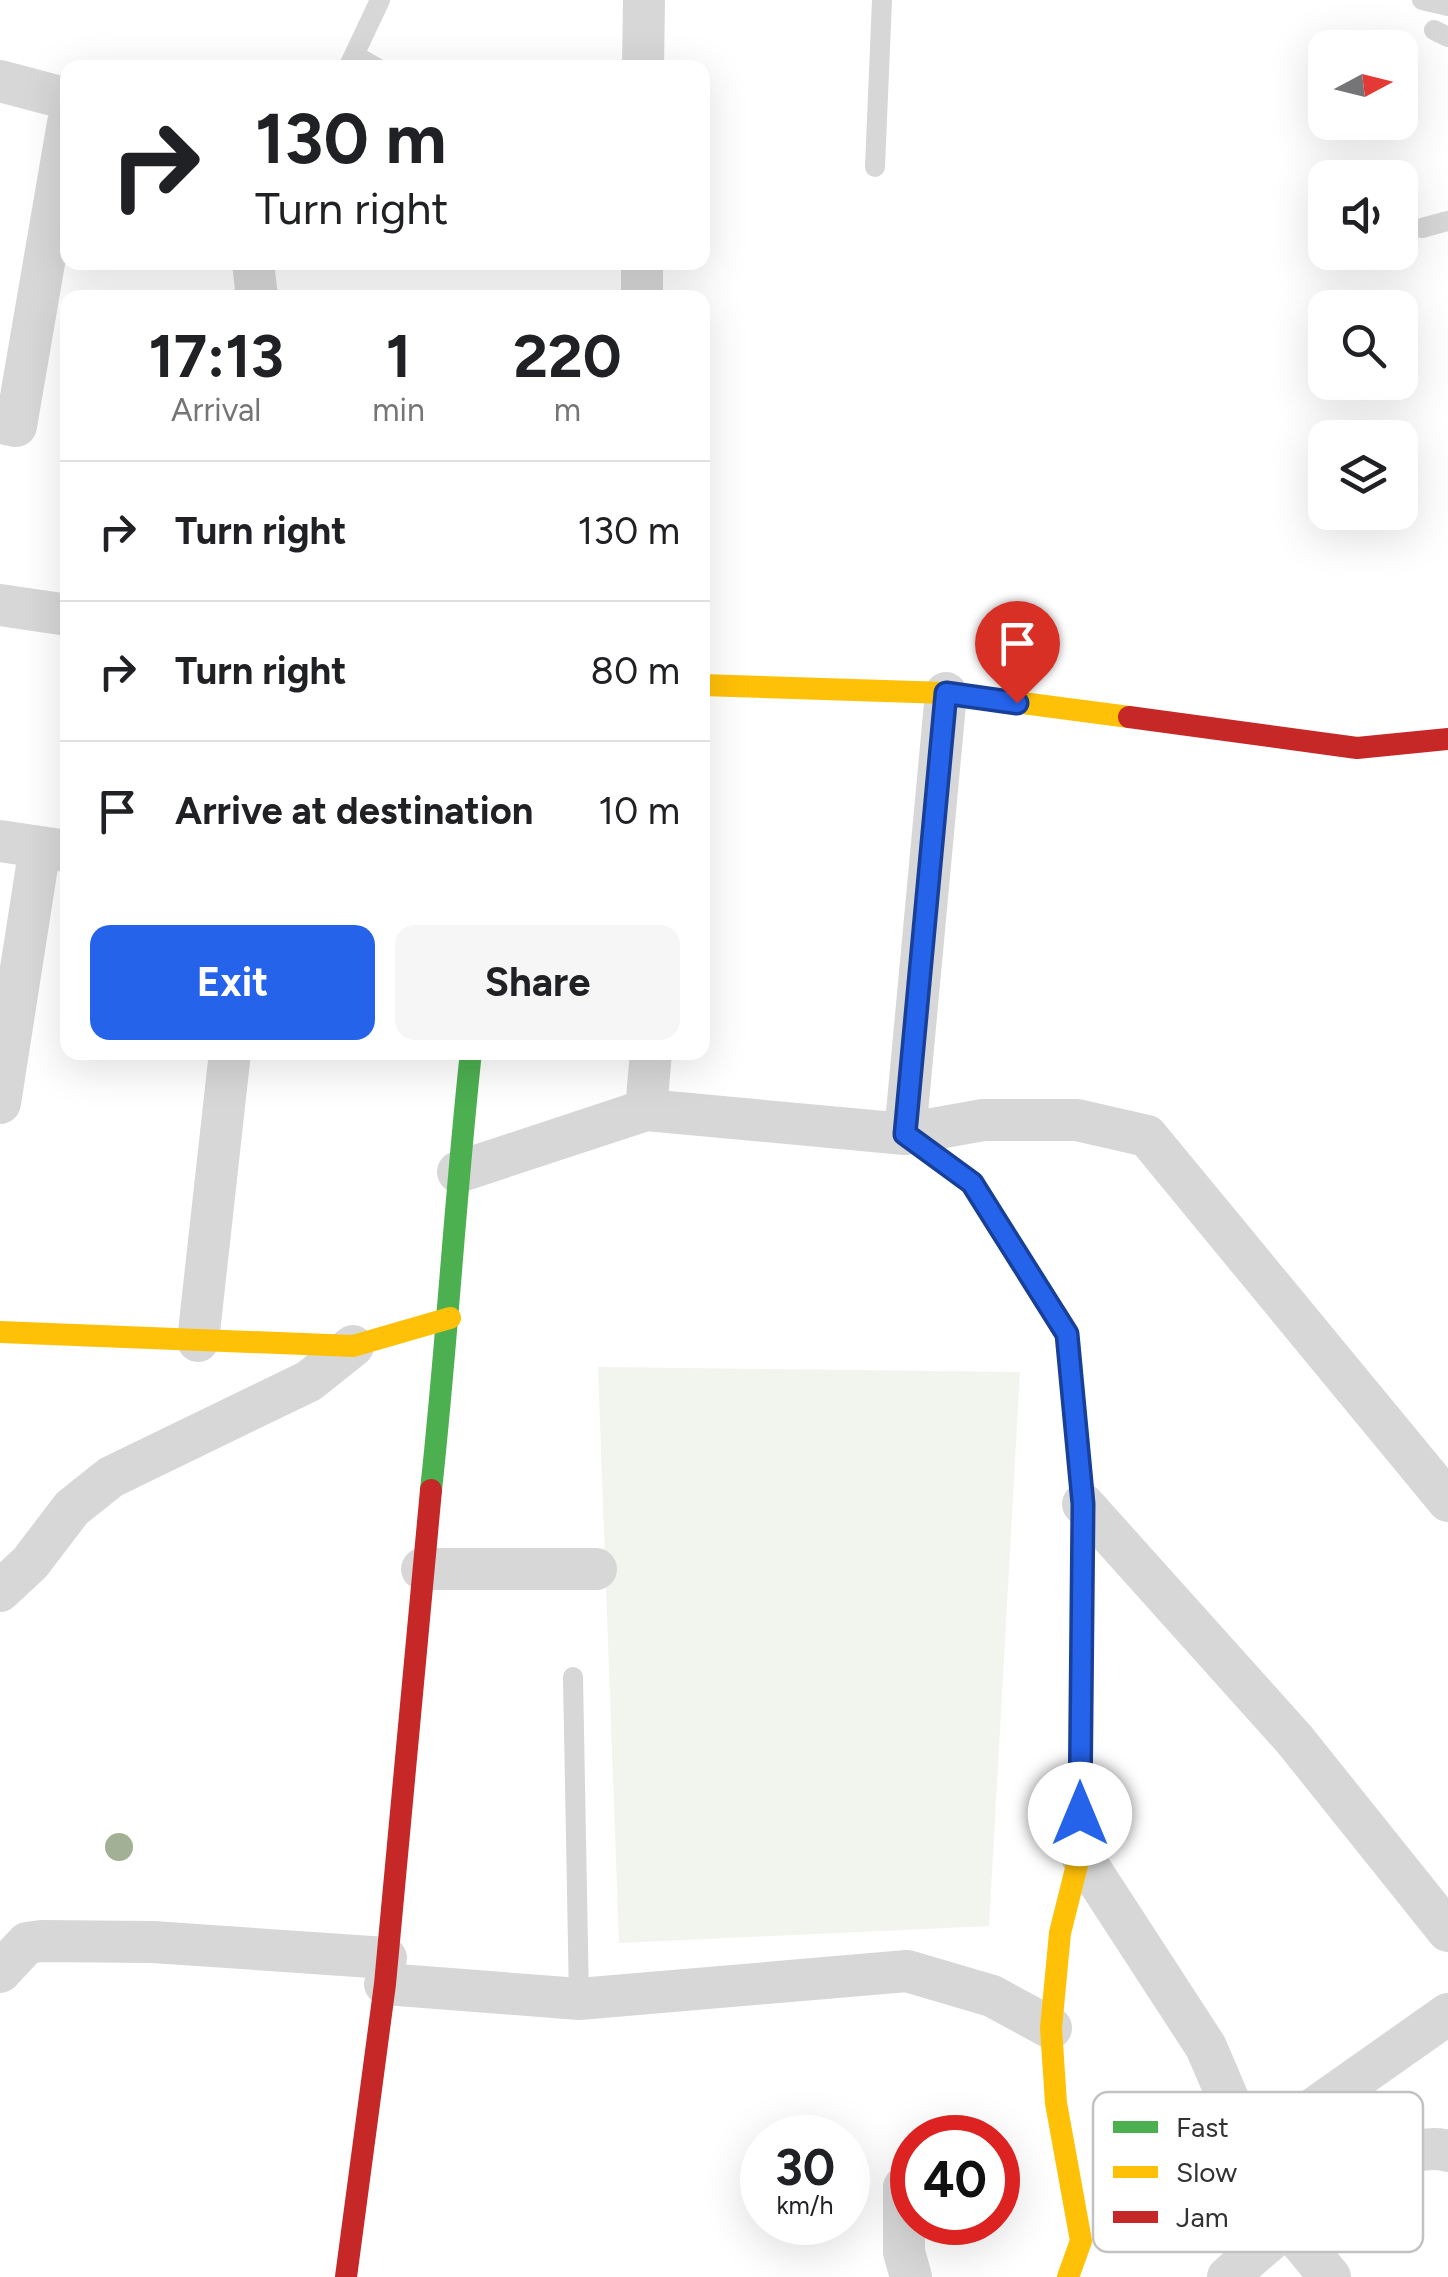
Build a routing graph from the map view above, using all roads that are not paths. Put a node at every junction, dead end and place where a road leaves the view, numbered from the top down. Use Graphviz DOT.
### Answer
graph roads {
  1 [pos="380,0"];
  2 [pos="644,0"];
  3 [pos="882,0"];
  4 [pos="1422,0"];
  5 [pos="1448,6"];
  6 [pos="351,60"];
  7 [pos="643,60"];
  8 [pos="0,81"];
  9 [pos="60,97"];
  10 [pos="875,167"];
  11 [pos="60,169"];
  12 [pos="1448,221"];
  13 [pos="1422,228"];
  14 [pos="0,423"];
  15 [pos="0,605"];
  16 [pos="60,614"];
  17 [pos="710,685"];
  18 [pos="946,693"];
  19 [pos="1448,739"];
  20 [pos="36,846"];
  21 [pos="229,1060"];
  22 [pos="470,1060"];
  23 [pos="650,1060"];
  24 [pos="1,1090"];
  25 [pos="646,1110"];
  26 [pos="905,1134"];
  27 [pos="458,1172"];
  28 [pos="450,1318"];
  29 [pos="0,1332"];
  30 [pos="198,1340"];
  31 [pos="353,1346"];
  32 [pos="1448,1501"];
  33 [pos="1083,1504"];
  34 [pos="596,1568"];
  35 [pos="422,1570"];
  36 [pos="0,1591"];
  37 [pos="573,1677"];
  38 [pos="1080,1853"];
  39 [pos="1448,1932"];
  40 [pos="386,1971"];
  41 [pos="0,1972"];
  42 [pos="579,1999"];
  43 [pos="1448,2014"];
  44 [pos="1051,2028"];
  45 [pos="1225,2092"];
  46 [pos="1337,2092"];
  47 [pos="1423,2152"];
  48 [pos="1448,2152"];
  49 [pos="904,2245"];
  50 [pos="1255,2252"];
  51 [pos="1309,2252"];
  52 [pos="346,2277"];
  53 [pos="912,2277"];
  54 [pos="1068,2277"];
  55 [pos="1228,2277"];
  56 [pos="1330,2277"];
  1 -- 6 [label="lane"];
  2 -- 7 [label="street"];
  3 -- 10 [label="lane"];
  4 -- 5 [label="lane"];
  8 -- 9 [label="street"];
  11 -- 14 [label="street"];
  12 -- 13 [label="lane"];
  15 -- 16 [label="street"];
  17 -- 18 [label="street"];
  18 -- 19 [label="street"];
  18 -- 26 [label="street"];
  20 -- 24 [label="street"];
  21 -- 30 [label="street"];
  22 -- 27 [label="street"];
  23 -- 25 [label="street"];
  25 -- 26 [label="street"];
  25 -- 27 [label="street"];
  26 -- 32 [label="street"];
  26 -- 33 [label="street"];
  27 -- 28 [label="street"];
  28 -- 31 [label="street"];
  28 -- 35 [label="street"];
  29 -- 30 [label="street"];
  30 -- 31 [label="street"];
  31 -- 36 [label="street"];
  33 -- 38 [label="street"];
  33 -- 39 [label="street"];
  34 -- 35 [label="street"];
  35 -- 40 [label="street"];
  37 -- 42 [label="lane"];
  38 -- 44 [label="street"];
  38 -- 45 [label="street"];
  40 -- 41 [label="street"];
  40 -- 42 [label="street"];
  40 -- 52 [label="street"];
  42 -- 44 [label="street"];
  43 -- 46 [label="street"];
  44 -- 54 [label="street"];
  47 -- 48 [label="street"];
  49 -- 53 [label="street"];
  50 -- 55 [label="street"];
  51 -- 56 [label="street"];
}
